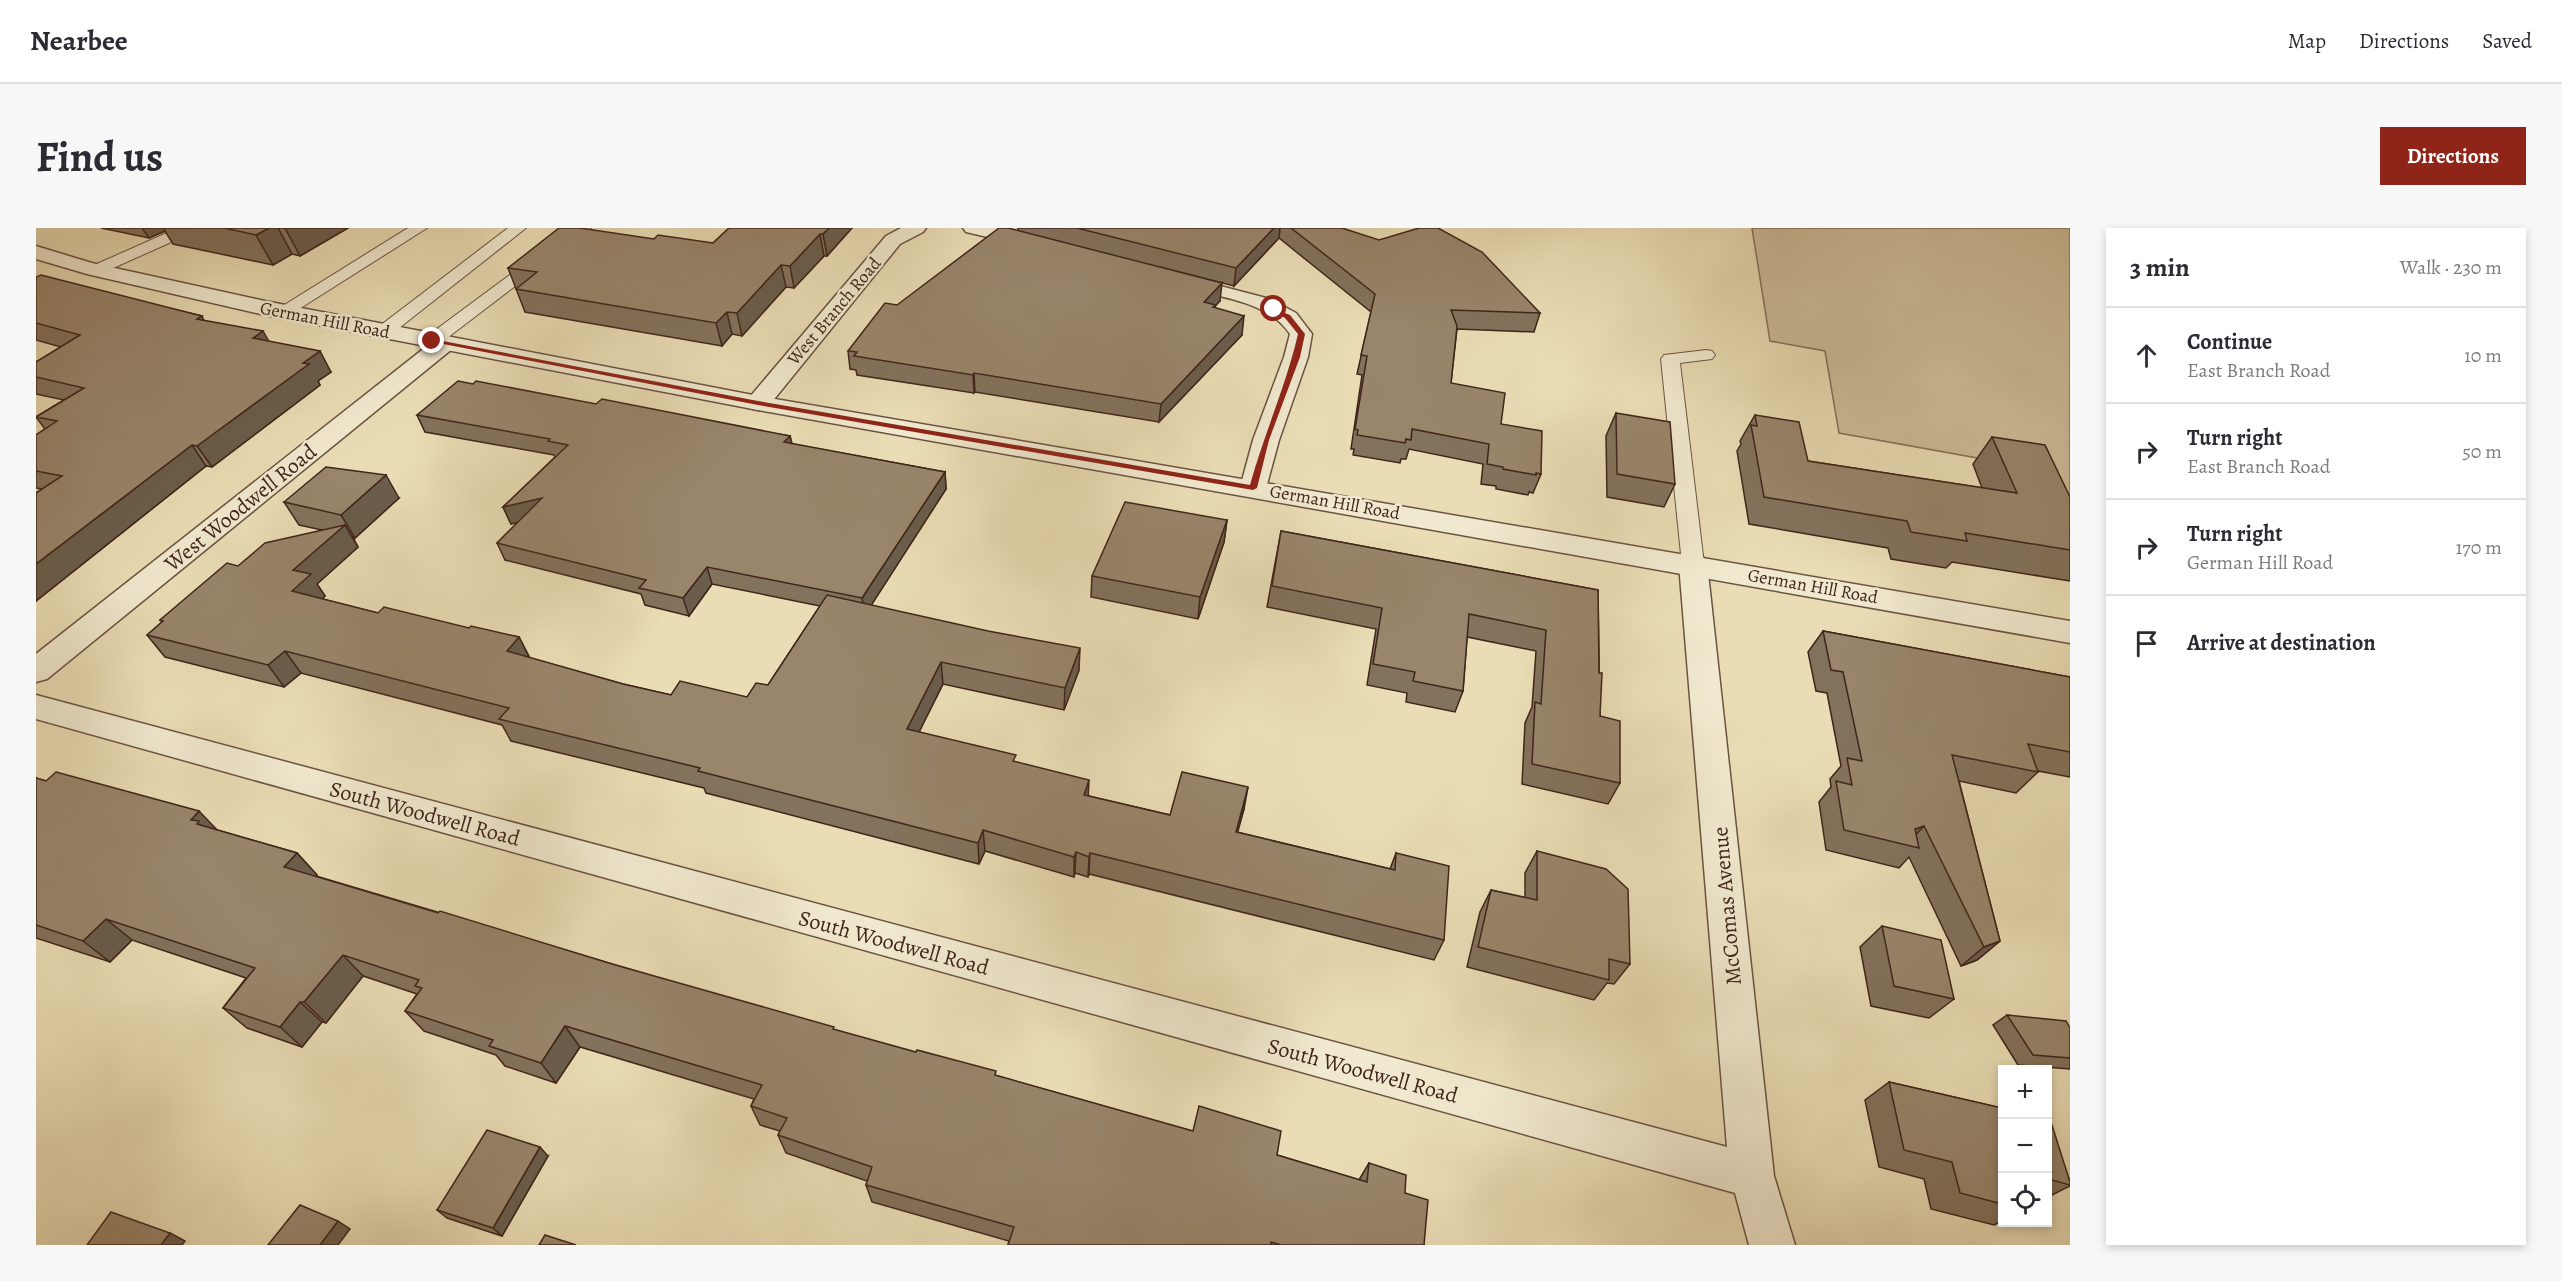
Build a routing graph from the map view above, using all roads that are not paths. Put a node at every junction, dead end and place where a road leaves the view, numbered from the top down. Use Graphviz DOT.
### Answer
graph roads {
  1 [pos="191,228"];
  2 [pos="419,228"];
  3 [pos="518,228"];
  4 [pos="583,228"];
  5 [pos="916,228"];
  6 [pos="973,228"];
  7 [pos="1054,248"];
  8 [pos="36,252"];
  9 [pos="96,270"];
  10 [pos="1155,274"];
  11 [pos="282,312"];
  12 [pos="383,332"];
  13 [pos="438,342"];
  14 [pos="1706,355"];
  15 [pos="758,403"];
  16 [pos="1253,488"];
  17 [pos="1693,564"];
  18 [pos="2070,632"];
  19 [pos="36,671"];
  20 [pos="36,707"];
  21 [pos="1752,1176"];
  22 [pos="1772,1245"];
  1 -- 9 [label="lane"];
  2 -- 11 [label="lane"];
  3 -- 12 [label="lane"];
  4 -- 13 [label="lane"];
  5 -- 15 [label="street, West Branch Road"];
  6 -- 7 [label="street"];
  8 -- 9 [label="street, German Hill Road"];
  9 -- 11 [label="street, German Hill Road"];
  10 -- 16 [label="street"];
  11 -- 12 [label="street, German Hill Road"];
  12 -- 13 [label="street, German Hill Road"];
  13 -- 15 [label="street, German Hill Road"];
  13 -- 19 [label="street, West Woodwell Road"];
  14 -- 17 [label="lane"];
  15 -- 16 [label="street, German Hill Road"];
  16 -- 17 [label="street, German Hill Road"];
  17 -- 18 [label="street, German Hill Road"];
  17 -- 21 [label="street, McComas Avenue"];
  20 -- 21 [label="street, South Woodwell Road"];
  21 -- 22 [label="street, McComas Avenue"];
}
